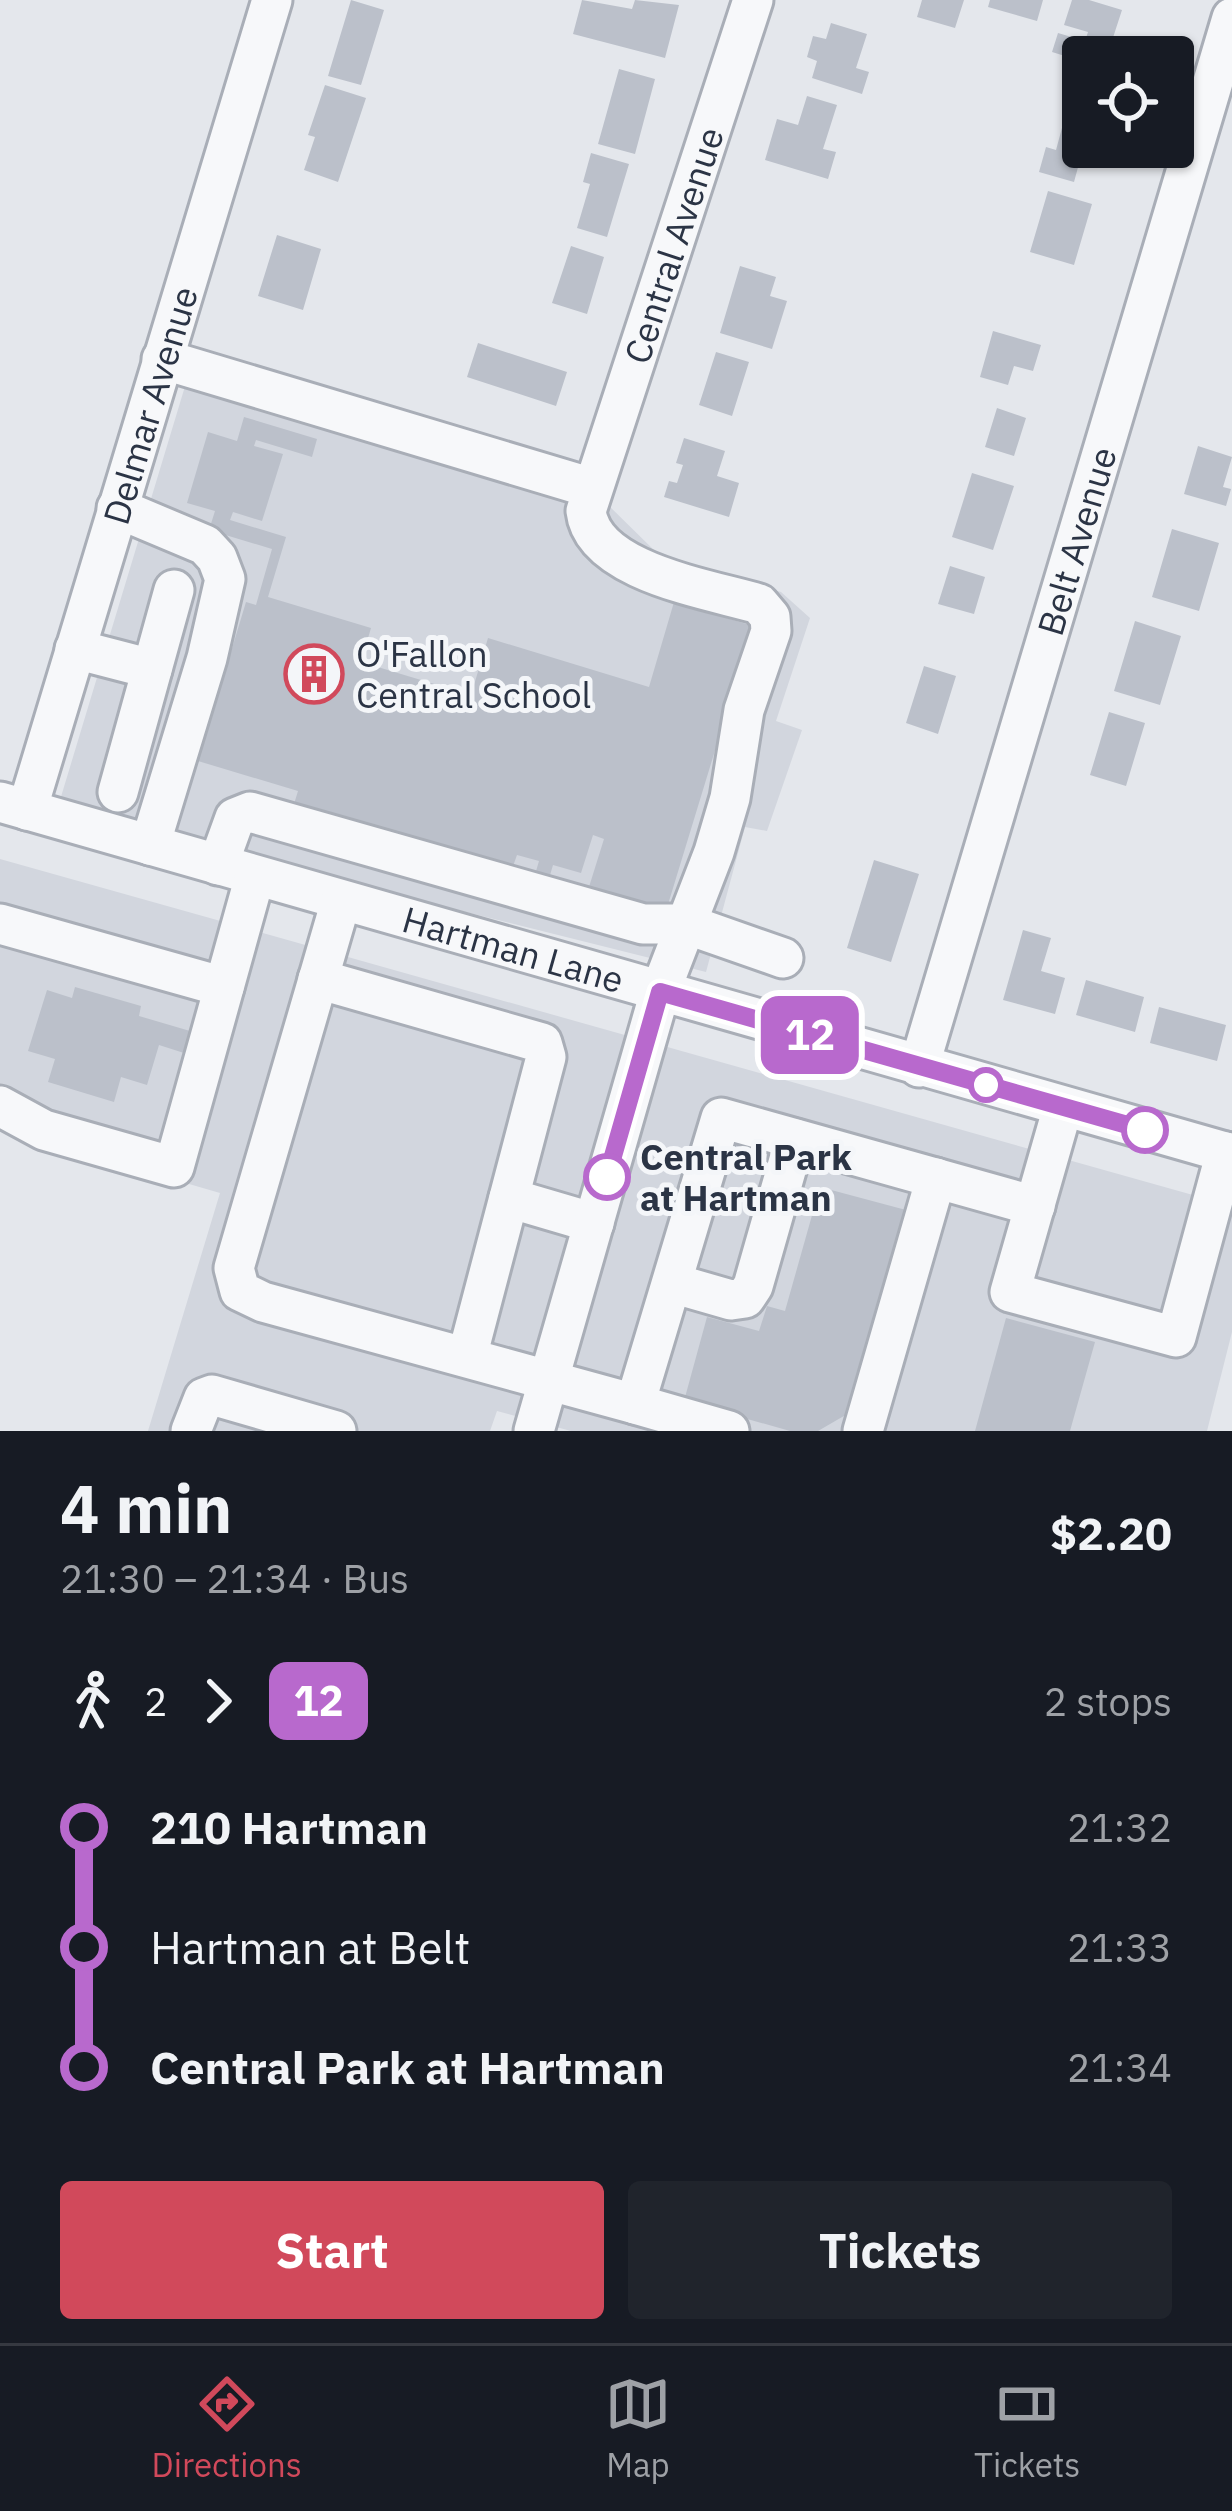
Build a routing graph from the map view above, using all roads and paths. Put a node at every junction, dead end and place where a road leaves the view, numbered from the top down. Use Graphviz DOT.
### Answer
graph roads {
  1 [pos="272,0"];
  2 [pos="753,0"];
  3 [pos="1232,18"];
  4 [pos="162,359"];
  5 [pos="592,488"];
  6 [pos="117,508"];
  7 [pos="174,590"];
  8 [pos="75,650"];
  9 [pos="152,669"];
  10 [pos="118,792"];
  11 [pos="14,806"];
  12 [pos="150,845"];
  13 [pos="236,871"];
  14 [pos="341,901"];
  15 [pos="0,924"];
  16 [pos="686,924"];
  17 [pos="782,958"];
  18 [pos="318,979"];
  19 [pos="224,987"];
  20 [pos="660,992"];
  21 [pos="920,1066"];
  22 [pos="0,1106"];
  23 [pos="1064,1107"];
  24 [pos="796,1139"];
  25 [pos="1229,1153"];
  26 [pos="936,1178"];
  27 [pos="508,1198"];
  28 [pos="1035,1206"];
  29 [pos="594,1223"];
  30 [pos="672,1283"];
  31 [pos="467,1357"];
  32 [pos="549,1378"];
  33 [pos="635,1404"];
  34 [pos="191,1431"];
  35 [pos="336,1431"];
  36 [pos="534,1431"];
  37 [pos="729,1431"];
  38 [pos="863,1431"];
  1 -- 4 [label="street, Delmar Avenue"];
  2 -- 5 [label="street, Central Avenue"];
  3 -- 21 [label="street, Belt Avenue"];
  4 -- 5 [label="street"];
  4 -- 6 [label="street, Delmar Avenue"];
  5 -- 16 [label="street"];
  6 -- 8 [label="street, Delmar Avenue"];
  6 -- 12 [label="street"];
  7 -- 9 [label="street"];
  8 -- 9 [label="street"];
  8 -- 11 [label="street, Delmar Avenue"];
  9 -- 10 [label="street"];
  11 -- 12 [label="street, Hartman Lane"];
  12 -- 13 [label="street, Hartman Lane"];
  13 -- 14 [label="street, Hartman Lane"];
  13 -- 16 [label="street"];
  13 -- 19 [label="street"];
  14 -- 18 [label="street"];
  14 -- 20 [label="street, Hartman Lane"];
  15 -- 19 [label="street"];
  16 -- 17 [label="street"];
  16 -- 20 [label="street"];
  18 -- 27 [label="street"];
  18 -- 31 [label="street"];
  19 -- 22 [label="street"];
  20 -- 21 [label="street, Hartman Lane"];
  20 -- 29 [label="street"];
  21 -- 23 [label="street, Hartman Lane"];
  23 -- 25 [label="street, Hartman Lane"];
  23 -- 28 [label="street"];
  24 -- 26 [label="street"];
  24 -- 30 [label="street"];
  24 -- 30 [label="street"];
  25 -- 28 [label="street"];
  26 -- 28 [label="street"];
  26 -- 38 [label="street"];
  27 -- 29 [label="street"];
  27 -- 31 [label="street"];
  29 -- 32 [label="street"];
  30 -- 33 [label="street"];
  31 -- 32 [label="street"];
  32 -- 33 [label="street"];
  32 -- 36 [label="street"];
  33 -- 37 [label="street"];
  34 -- 35 [label="street"];
}
